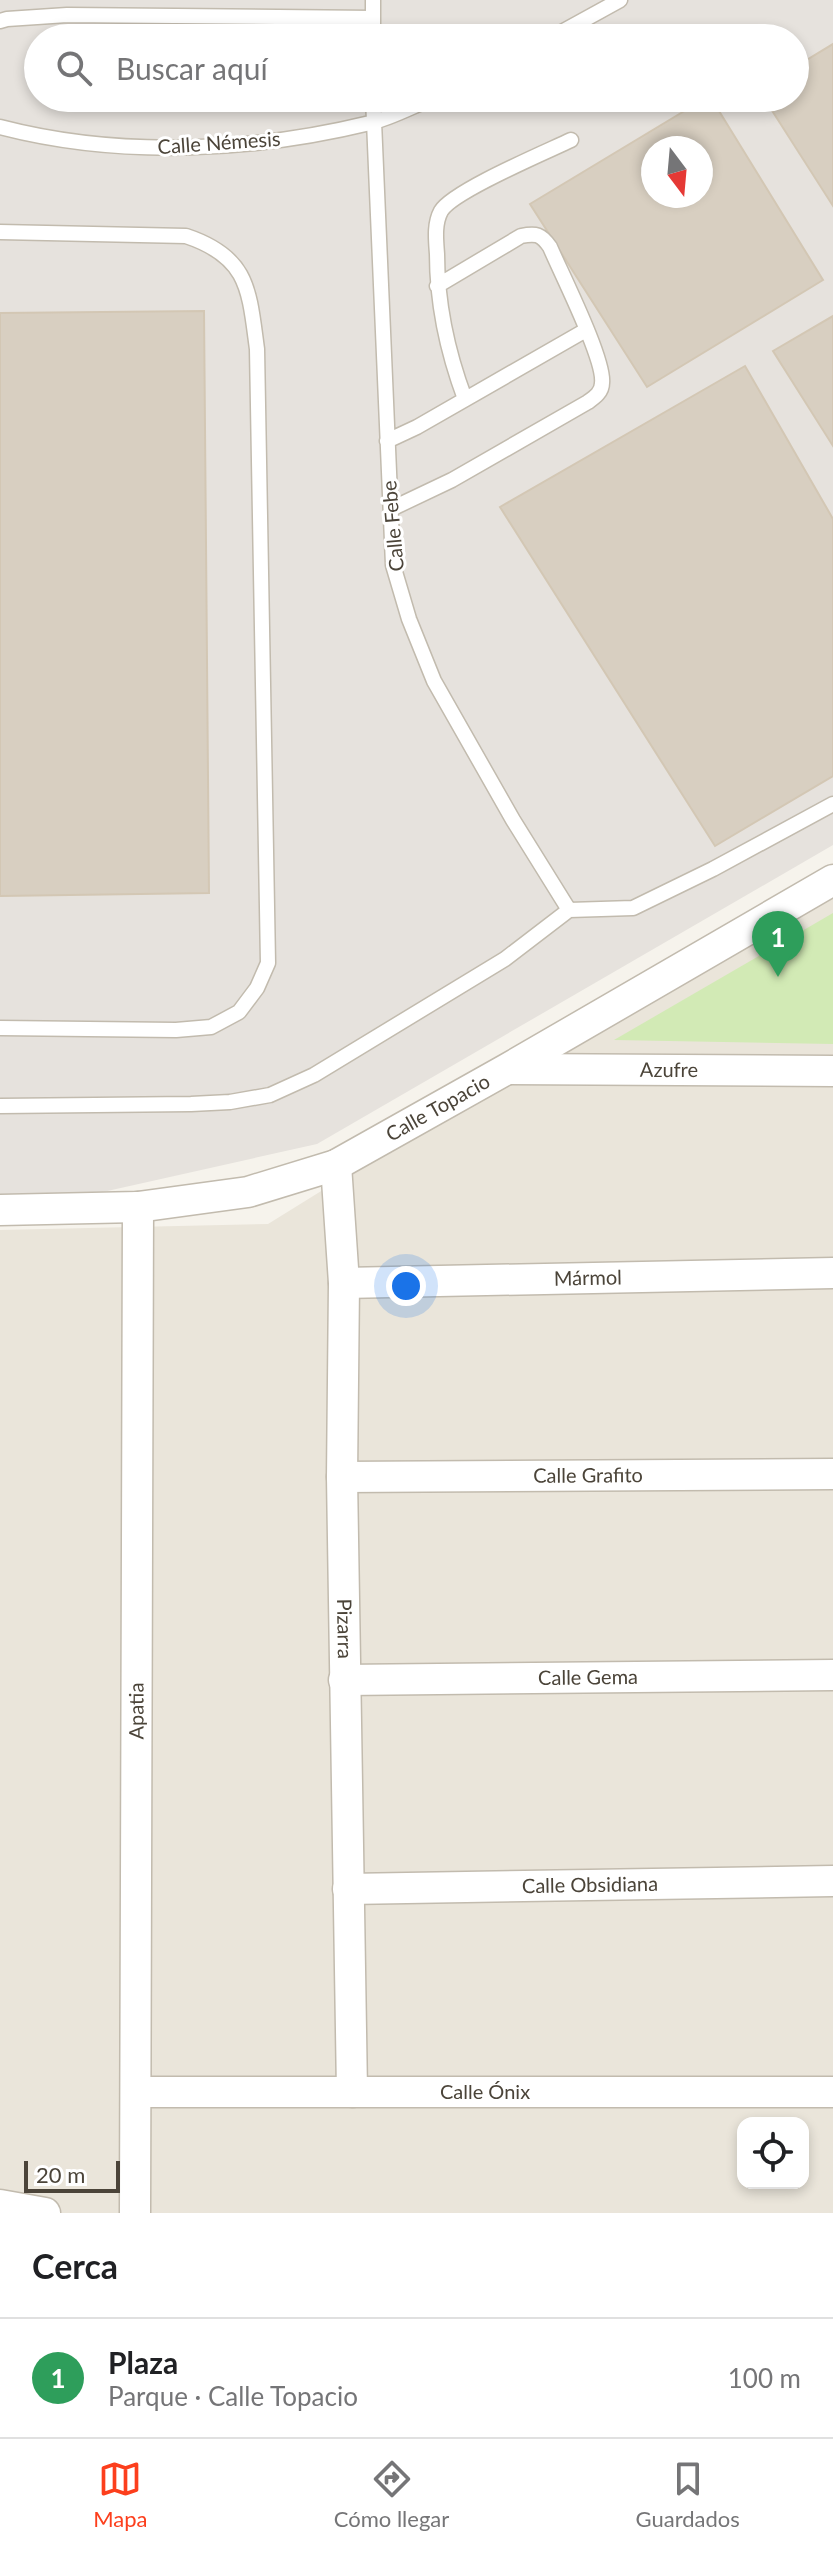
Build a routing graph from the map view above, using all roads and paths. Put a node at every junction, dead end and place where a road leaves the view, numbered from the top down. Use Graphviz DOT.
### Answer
graph roads {
  1 [pos="373,0"];
  2 [pos="620,0"];
  3 [pos="373,18"];
  4 [pos="0,21"];
  5 [pos="373,24"];
  6 [pos="576,24"];
  7 [pos="373,112"];
  8 [pos="398,112"];
  9 [pos="373,122"];
  10 [pos="0,127"];
  11 [pos="571,140"];
  12 [pos="0,232"];
  13 [pos="437,286"];
  14 [pos="586,330"];
  15 [pos="465,399"];
  16 [pos="387,441"];
  17 [pos="391,509"];
  18 [pos="833,804"];
  19 [pos="833,880"];
  20 [pos="569,910"];
  21 [pos="0,1028"];
  22 [pos="507,1069"];
  23 [pos="833,1071"];
  24 [pos="0,1106"];
  25 [pos="336,1165"];
  26 [pos="138,1207"];
  27 [pos="0,1210"];
  28 [pos="833,1273"];
  29 [pos="344,1283"];
  30 [pos="833,1474"];
  31 [pos="342,1477"];
  32 [pos="833,1675"];
  33 [pos="344,1680"];
  34 [pos="833,1881"];
  35 [pos="348,1889"];
  36 [pos="137,2092"];
  37 [pos="352,2092"];
  38 [pos="833,2092"];
  39 [pos="0,2205"];
  40 [pos="45,2213"];
  41 [pos="135,2213"];
  1 -- 3 [label="lane"];
  2 -- 6 [label="lane"];
  3 -- 4 [label="lane"];
  3 -- 5 [label="lane"];
  7 -- 9 [label="lane, Calle Febe"];
  8 -- 9 [label="lane, Calle Némesis"];
  9 -- 10 [label="lane, Calle Némesis"];
  9 -- 16 [label="lane, Calle Febe"];
  11 -- 13 [label="lane"];
  12 -- 21 [label="lane"];
  13 -- 14 [label="lane"];
  13 -- 15 [label="lane"];
  14 -- 15 [label="lane"];
  14 -- 17 [label="lane"];
  15 -- 16 [label="lane"];
  16 -- 17 [label="lane, Calle Febe"];
  17 -- 20 [label="lane, Calle Febe"];
  18 -- 20 [label="lane"];
  19 -- 22 [label="street, Calle Topacio"];
  20 -- 24 [label="lane"];
  22 -- 23 [label="street, Azufre"];
  22 -- 25 [label="street, Calle Topacio"];
  25 -- 26 [label="street, Calle Topacio"];
  25 -- 29 [label="street, Pizarra"];
  26 -- 27 [label="street, Calle Topacio"];
  26 -- 36 [label="street, Apatia"];
  28 -- 29 [label="street, Mármol"];
  29 -- 31 [label="street, Pizarra"];
  30 -- 31 [label="street, Calle Grafito"];
  31 -- 33 [label="street, Pizarra"];
  32 -- 33 [label="street, Calle Gema"];
  33 -- 35 [label="street, Pizarra"];
  34 -- 35 [label="street, Calle Obsidiana"];
  35 -- 37 [label="street, Pizarra"];
  36 -- 37 [label="street, Calle Ónix"];
  36 -- 41 [label="street, Apatia"];
  37 -- 38 [label="street, Calle Ónix"];
  39 -- 40 [label="street"];
}
